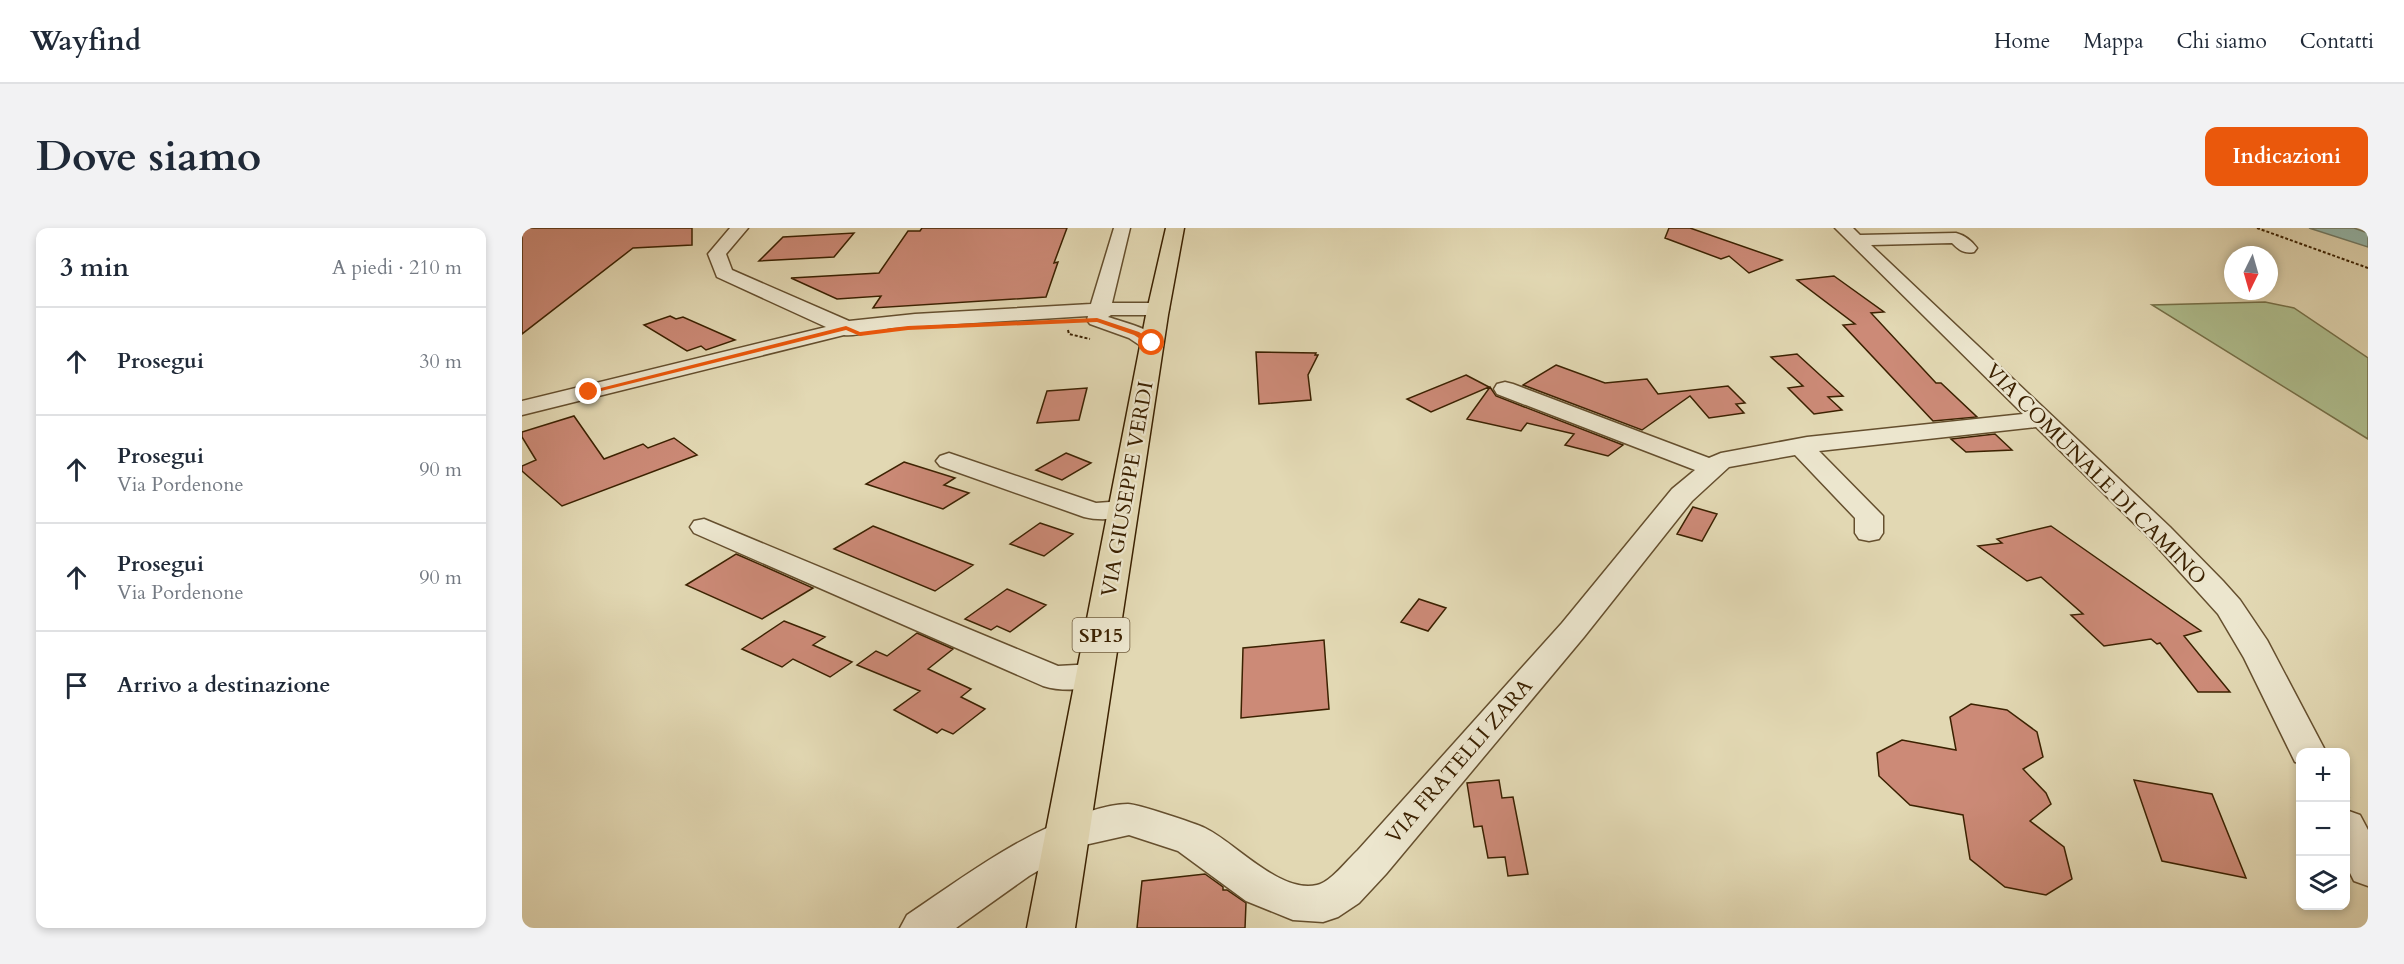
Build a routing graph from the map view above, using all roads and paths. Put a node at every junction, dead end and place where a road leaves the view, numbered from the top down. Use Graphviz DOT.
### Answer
graph roads {
  1 [pos="740,228"];
  2 [pos="1122,228"];
  3 [pos="1175,228"];
  4 [pos="2257,228"];
  5 [pos="1849,234"];
  6 [pos="1968,248"];
  7 [pos="2368,268"];
  8 [pos="1163,286"];
  9 [pos="1099,314"];
  10 [pos="1156,322"];
  11 [pos="853,331"];
  12 [pos="1505,389"];
  13 [pos="575,398"];
  14 [pos="522,408"];
  15 [pos="522,412"];
  16 [pos="2042,419"];
  17 [pos="1800,446"];
  18 [pos="949,461"];
  19 [pos="1713,468"];
  20 [pos="1123,509"];
  21 [pos="704,527"];
  22 [pos="1869,533"];
  23 [pos="1094,676"];
  24 [pos="2305,748"];
  25 [pos="2350,834"];
  26 [pos="1066,835"];
  27 [pos="2368,869"];
  28 [pos="922,928"];
  29 [pos="1051,928"];
  1 -- 11 [label="street"];
  2 -- 9 [label="street"];
  3 -- 8 [label="main road, VIA GIUSEPPE VERDI / SP15"];
  4 -- 7 [label="path"];
  5 -- 6 [label="street"];
  5 -- 16 [label="street, VIA COMUNALE DI CAMINO"];
  8 -- 9 [label="street"];
  8 -- 10 [label="main road, VIA GIUSEPPE VERDI / SP15"];
  9 -- 10 [label="street"];
  9 -- 10 [label="street"];
  9 -- 11 [label="street"];
  10 -- 20 [label="main road, VIA GIUSEPPE VERDI / SP15"];
  11 -- 13 [label="street"];
  12 -- 19 [label="street"];
  13 -- 14 [label="street"];
  13 -- 15 [label="street"];
  16 -- 17 [label="street, VIA FRATELLI ZARA"];
  16 -- 24 [label="street, VIA COMUNALE DI CAMINO"];
  17 -- 19 [label="street, VIA FRATELLI ZARA"];
  17 -- 22 [label="street"];
  18 -- 20 [label="street"];
  19 -- 26 [label="street, VIA FRATELLI ZARA"];
  20 -- 23 [label="main road, VIA GIUSEPPE VERDI / SP15"];
  21 -- 23 [label="street"];
  23 -- 26 [label="main road, VIA GIUSEPPE VERDI / SP15"];
  25 -- 27 [label="street"];
  26 -- 28 [label="street, VIA FRATELLI ZARA"];
  26 -- 29 [label="main road, VIA GIUSEPPE VERDI / SP15"];
}
